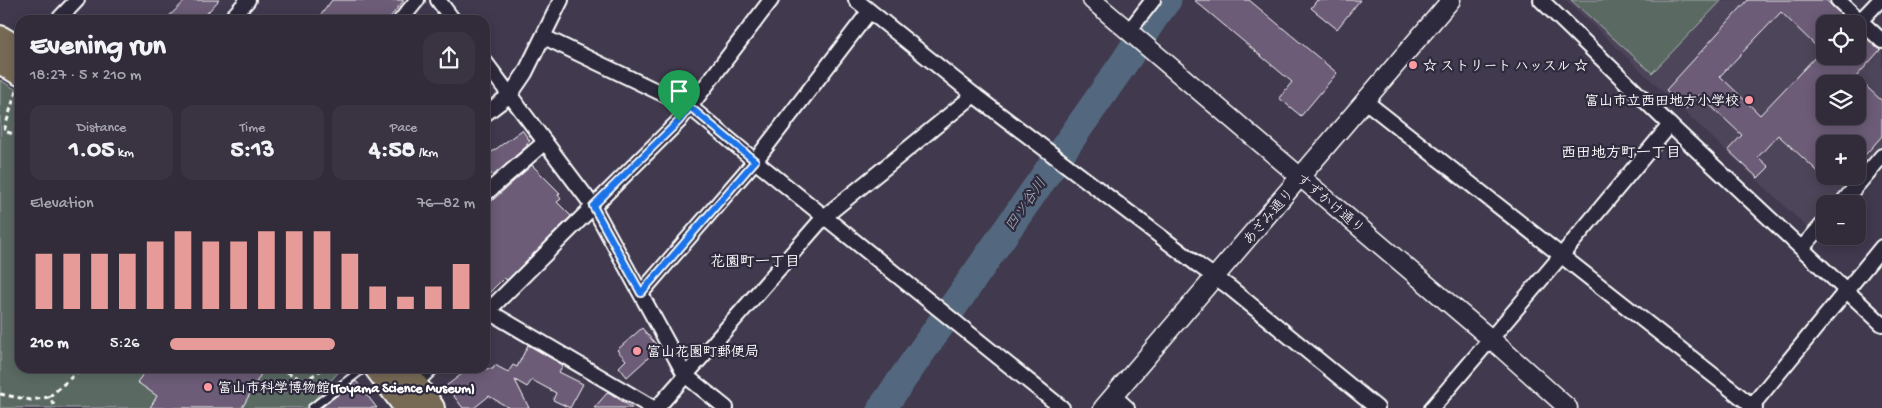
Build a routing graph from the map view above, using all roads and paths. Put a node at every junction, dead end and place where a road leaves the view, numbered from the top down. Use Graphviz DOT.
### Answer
graph roads {
  1 [pos="77,0"];
  2 [pos="248,0"];
  3 [pos="417,0"];
  4 [pos="438,0"];
  5 [pos="561,0"];
  6 [pos="771,0"];
  7 [pos="856,0"];
  8 [pos="1092,0"];
  9 [pos="1153,0"];
  10 [pos="1451,0"];
  11 [pos="1541,0"];
  12 [pos="1838,0"];
  13 [pos="1880,0"];
  14 [pos="869,12"];
  15 [pos="63,15"];
  16 [pos="234,15"];
  17 [pos="406,15"];
  18 [pos="449,15"];
  19 [pos="1854,15"];
  20 [pos="1866,15"];
  21 [pos="1866,26"];
  22 [pos="1128,31"];
  23 [pos="544,37"];
  24 [pos="0,38"];
  25 [pos="1882,40"];
  26 [pos="15,47"];
  27 [pos="0,61"];
  28 [pos="490,69"];
  29 [pos="15,78"];
  30 [pos="15,90"];
  31 [pos="510,95"];
  32 [pos="974,95"];
  33 [pos="1365,101"];
  34 [pos="690,107"];
  35 [pos="490,110"];
  36 [pos="1670,125"];
  37 [pos="2,131"];
  38 [pos="15,135"];
  39 [pos="545,142"];
  40 [pos="1882,156"];
  41 [pos="755,161"];
  42 [pos="1301,177"];
  43 [pos="490,190"];
  44 [pos="1849,195"];
  45 [pos="593,206"];
  46 [pos="824,217"];
  47 [pos="1816,232"];
  48 [pos="1882,247"];
  49 [pos="1802,248"];
  50 [pos="1561,256"];
  51 [pos="1216,277"];
  52 [pos="1846,290"];
  53 [pos="641,293"];
  54 [pos="490,308"];
  55 [pos="490,314"];
  56 [pos="1882,324"];
  57 [pos="1491,339"];
  58 [pos="76,373"];
  59 [pos="289,373"];
  60 [pos="316,373"];
  61 [pos="358,373"];
  62 [pos="381,373"];
  63 [pos="685,375"];
  64 [pos="408,376"];
  65 [pos="0,394"];
  66 [pos="49,397"];
  67 [pos="1109,402"];
  68 [pos="1752,407"];
  69 [pos="56,408"];
  70 [pos="312,408"];
  71 [pos="407,408"];
  72 [pos="432,408"];
  73 [pos="655,408"];
  74 [pos="726,408"];
  75 [pos="1062,408"];
  76 [pos="1127,408"];
  77 [pos="1377,408"];
  78 [pos="1432,408"];
  79 [pos="1568,408"];
  1 -- 15 [label="street"];
  2 -- 16 [label="street"];
  3 -- 17 [label="street"];
  4 -- 18 [label="street"];
  5 -- 23 [label="street"];
  6 -- 34 [label="street"];
  7 -- 14 [label="street"];
  8 -- 22 [label="street, すずかけ通り"];
  9 -- 22 [label="street"];
  10 -- 33 [label="street, あざみ通り"];
  11 -- 36 [label="street"];
  12 -- 19 [label="street"];
  13 -- 20 [label="street"];
  14 -- 32 [label="street"];
  14 -- 41 [label="street"];
  21 -- 25 [label="street"];
  22 -- 42 [label="street, すずかけ通り"];
  23 -- 31 [label="street"];
  23 -- 34 [label="street"];
  24 -- 26 [label="highway"];
  27 -- 29 [label="highway"];
  28 -- 31 [label="street"];
  30 -- 37 [label="path"];
  31 -- 35 [label="street"];
  31 -- 39 [label="street"];
  32 -- 46 [label="street"];
  32 -- 51 [label="street"];
  33 -- 42 [label="street, あざみ通り"];
  33 -- 50 [label="street"];
  34 -- 41 [label="street"];
  34 -- 45 [label="street"];
  36 -- 49 [label="street"];
  36 -- 50 [label="street"];
  37 -- 38 [label="path"];
  39 -- 43 [label="street"];
  39 -- 45 [label="street"];
  40 -- 44 [label="street"];
  41 -- 46 [label="street"];
  41 -- 53 [label="street"];
  42 -- 51 [label="street, あざみ通り"];
  42 -- 57 [label="street, すずかけ通り"];
  45 -- 53 [label="street"];
  45 -- 54 [label="street"];
  46 -- 63 [label="street"];
  46 -- 75 [label="street"];
  47 -- 49 [label="street"];
  48 -- 52 [label="street"];
  49 -- 52 [label="street"];
  50 -- 57 [label="street"];
  50 -- 68 [label="street"];
  51 -- 67 [label="street, あざみ通り"];
  51 -- 77 [label="street"];
  52 -- 56 [label="street"];
  52 -- 68 [label="street"];
  53 -- 63 [label="street"];
  55 -- 73 [label="street"];
  57 -- 78 [label="street"];
  57 -- 79 [label="street, すずかけ通り"];
  58 -- 66 [label="path"];
  59 -- 60 [label="path"];
  61 -- 70 [label="lane"];
  62 -- 71 [label="highway"];
  63 -- 73 [label="street"];
  63 -- 74 [label="street"];
  64 -- 72 [label="highway"];
  65 -- 66 [label="path"];
  66 -- 69 [label="path"];
  67 -- 76 [label="street"];
}
